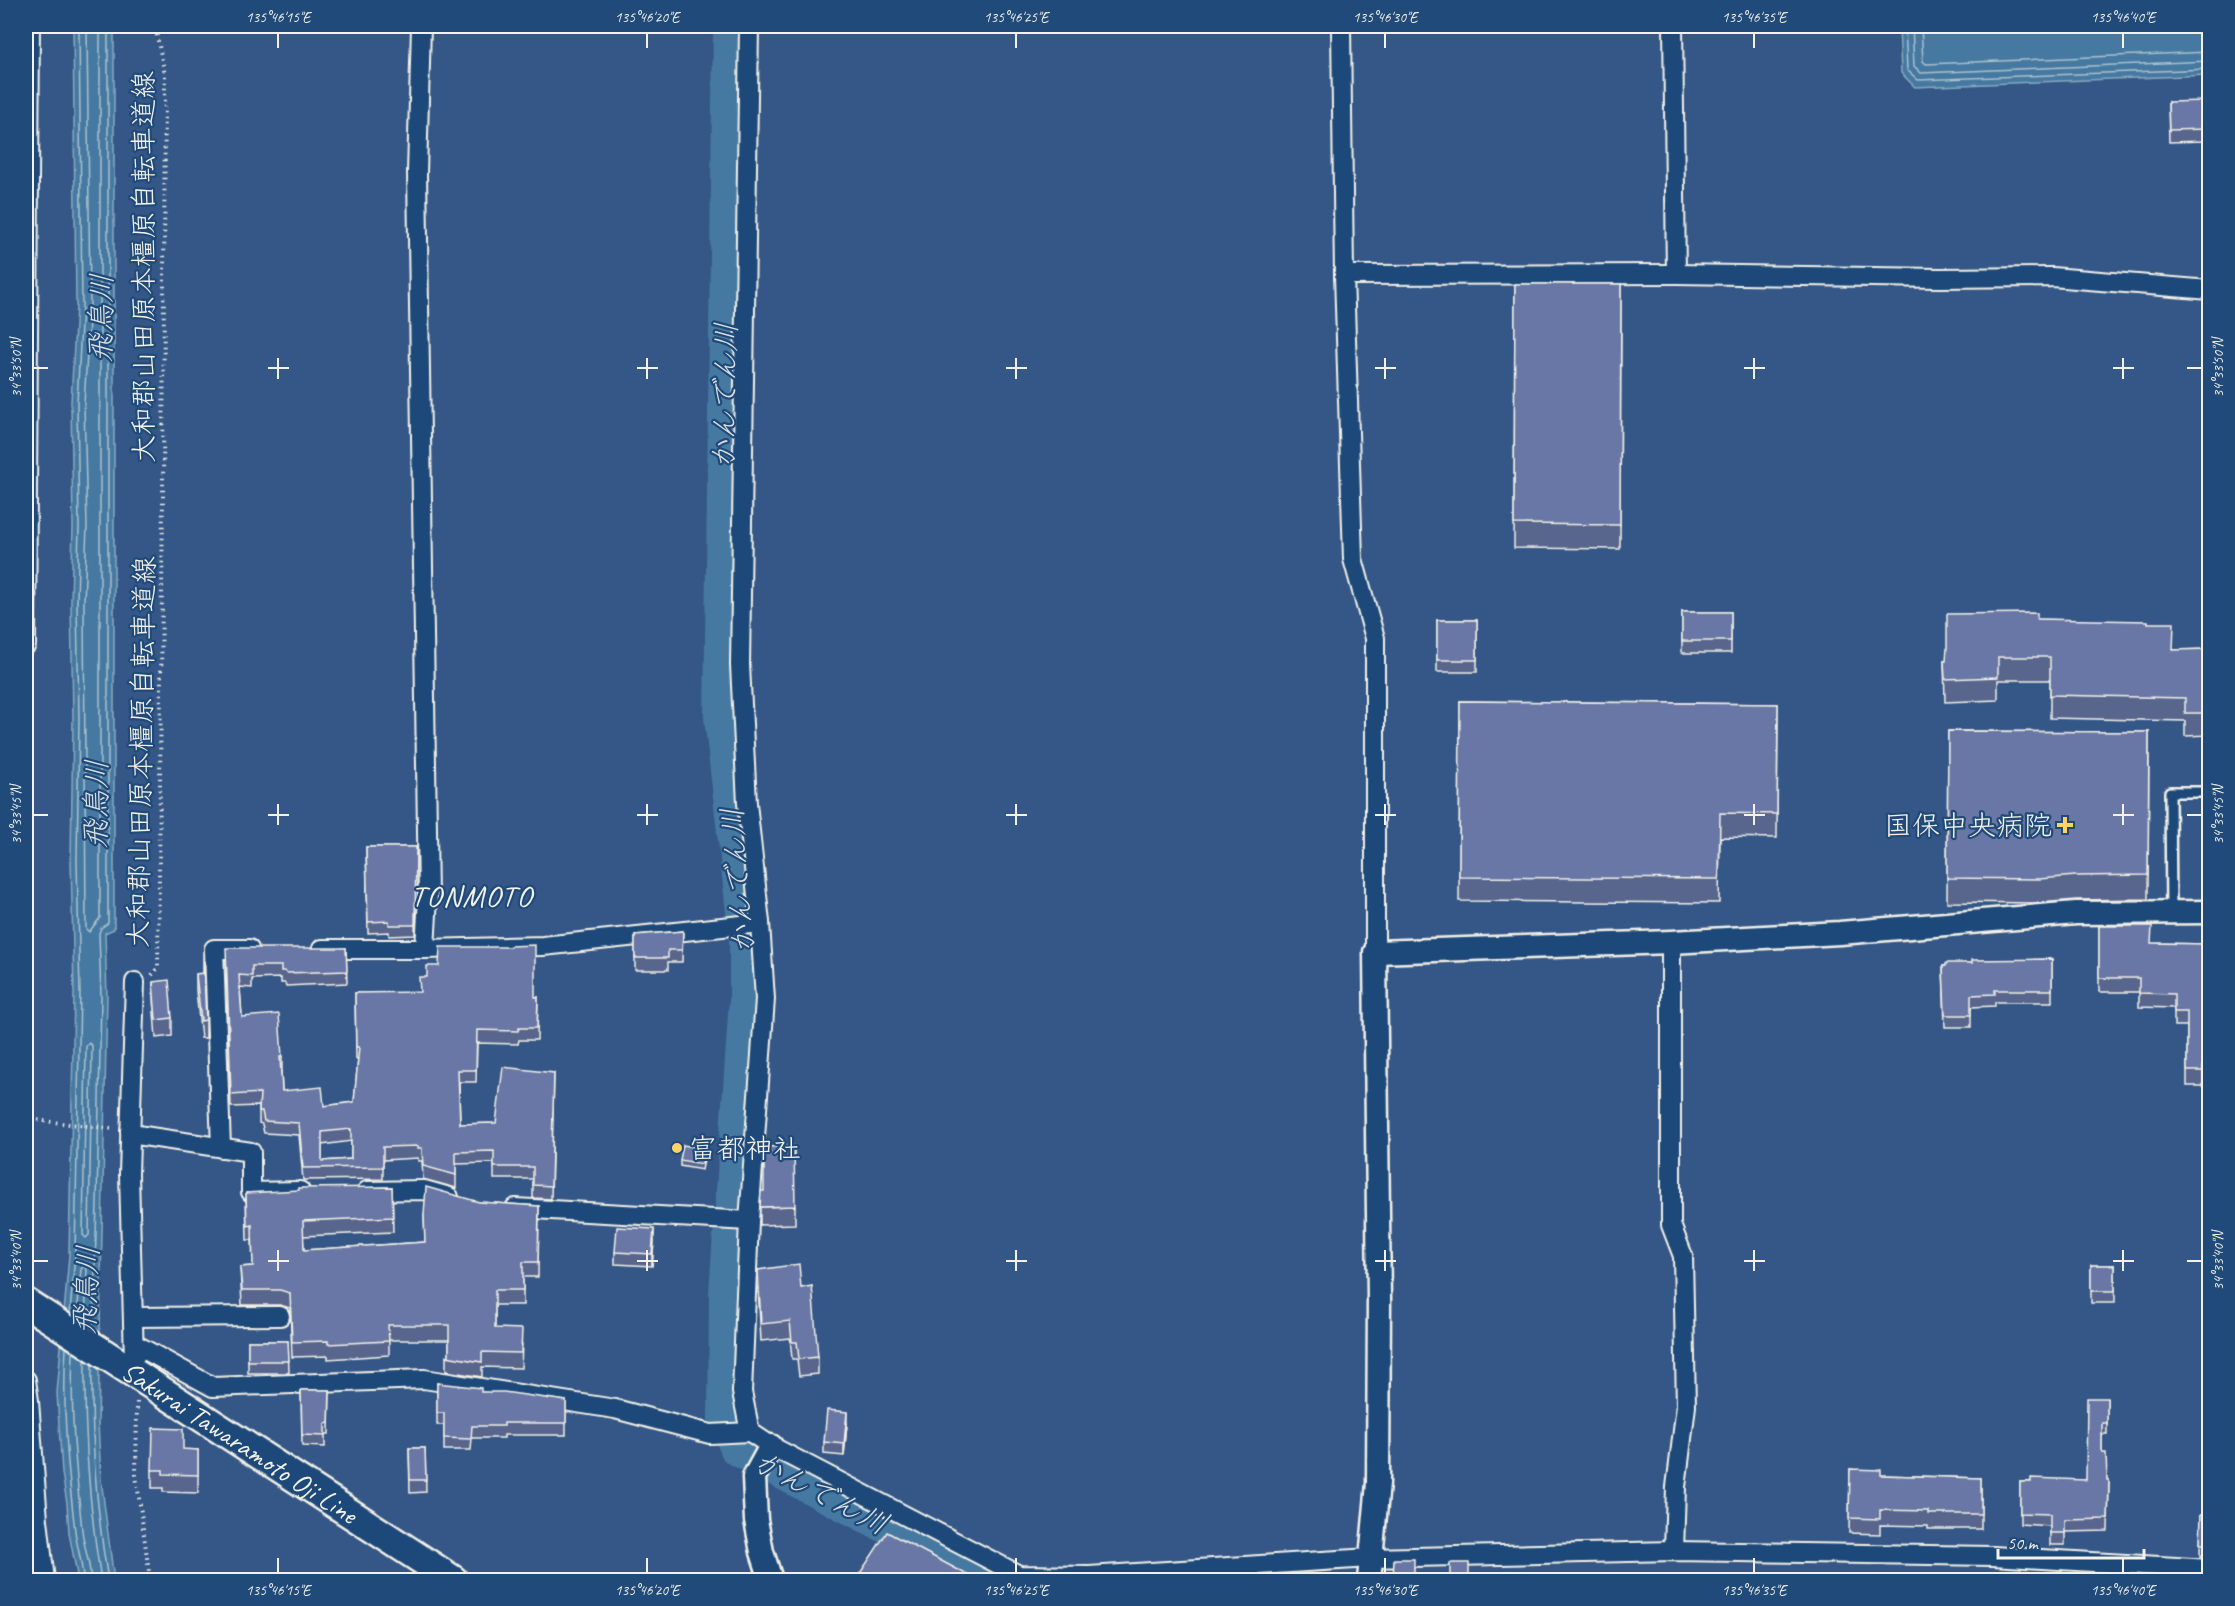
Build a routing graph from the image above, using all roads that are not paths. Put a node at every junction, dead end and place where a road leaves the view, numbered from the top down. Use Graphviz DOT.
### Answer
graph roads {
  1 [pos="30,26"];
  2 [pos="421,26"];
  3 [pos="749,26"];
  4 [pos="1341,26"];
  5 [pos="1673,26"];
  6 [pos="1676,274"];
  7 [pos="1344,275"];
  8 [pos="2210,290"];
  9 [pos="26,645"];
  10 [pos="2210,792"];
  11 [pos="2210,912"];
  12 [pos="2171,913"];
  13 [pos="760,923"];
  14 [pos="1671,942"];
  15 [pos="261,949"];
  16 [pos="308,949"];
  17 [pos="425,949"];
  18 [pos="1375,952"];
  19 [pos="141,981"];
  20 [pos="130,1131"];
  21 [pos="221,1148"];
  22 [pos="321,1191"];
  23 [pos="355,1191"];
  24 [pos="469,1203"];
  25 [pos="503,1207"];
  26 [pos="749,1221"];
  27 [pos="26,1304"];
  28 [pos="280,1316"];
  29 [pos="134,1317"];
  30 [pos="135,1367"];
  31 [pos="26,1380"];
  32 [pos="750,1432"];
  33 [pos="771,1446"];
  34 [pos="1674,1551"];
  35 [pos="1370,1569"];
  36 [pos="2210,1569"];
  37 [pos="45,1581"];
  38 [pos="453,1581"];
  39 [pos="771,1581"];
  1 -- 9 [label="street"];
  2 -- 17 [label="street"];
  3 -- 13 [label="street"];
  4 -- 7 [label="street"];
  5 -- 6 [label="street"];
  6 -- 7 [label="street"];
  6 -- 8 [label="street"];
  7 -- 18 [label="street"];
  10 -- 12 [label="lane"];
  11 -- 12 [label="street"];
  12 -- 14 [label="street"];
  13 -- 17 [label="street"];
  13 -- 26 [label="street"];
  14 -- 18 [label="street"];
  14 -- 34 [label="street"];
  15 -- 21 [label="street"];
  16 -- 17 [label="street"];
  18 -- 35 [label="street"];
  19 -- 20 [label="street"];
  20 -- 21 [label="street"];
  20 -- 29 [label="street"];
  21 -- 22 [label="street"];
  23 -- 24 [label="street"];
  25 -- 26 [label="street"];
  26 -- 32 [label="street"];
  27 -- 30 [label="main road, Sakurai Tawaramoto Oji Line"];
  28 -- 29 [label="street"];
  29 -- 30 [label="street"];
  30 -- 32 [label="street"];
  30 -- 38 [label="main road, Sakurai Tawaramoto Oji Line"];
  31 -- 37 [label="street"];
  32 -- 33 [label="street"];
  33 -- 35 [label="street"];
  33 -- 39 [label="street"];
  34 -- 35 [label="street"];
  34 -- 36 [label="street"];
}
